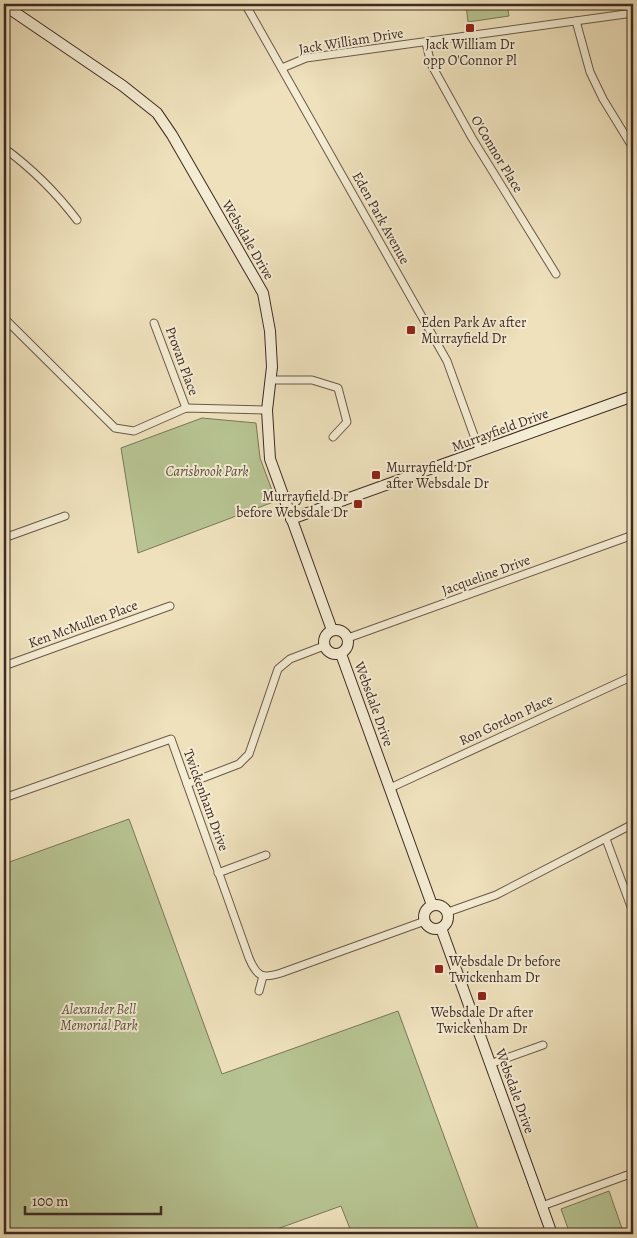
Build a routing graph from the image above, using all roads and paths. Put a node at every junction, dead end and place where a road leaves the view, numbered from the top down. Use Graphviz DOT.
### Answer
graph roads {
  1 [pos="246,4"];
  2 [pos="4,5"];
  3 [pos="633,13"];
  4 [pos="576,21"];
  5 [pos="426,43"];
  6 [pos="282,68"];
  7 [pos="4,148"];
  8 [pos="633,148"];
  9 [pos="77,220"];
  10 [pos="556,274"];
  11 [pos="4,318"];
  12 [pos="154,323"];
  13 [pos="270,380"];
  14 [pos="633,396"];
  15 [pos="186,408"];
  16 [pos="267,410"];
  17 [pos="333,437"];
  18 [pos="480,452"];
  19 [pos="64,516"];
  20 [pos="291,519"];
  21 [pos="633,534"];
  22 [pos="4,538"];
  23 [pos="170,606"];
  24 [pos="332,630"];
  25 [pos="348,638"];
  26 [pos="324,646"];
  27 [pos="341,654"];
  28 [pos="4,666"];
  29 [pos="633,676"];
  30 [pos="187,784"];
  31 [pos="390,788"];
  32 [pos="4,798"];
  33 [pos="633,824"];
  34 [pos="606,839"];
  35 [pos="266,855"];
  36 [pos="218,873"];
  37 [pos="432,905"];
  38 [pos="448,912"];
  39 [pos="633,912"];
  40 [pos="425,921"];
  41 [pos="441,928"];
  42 [pos="263,976"];
  43 [pos="259,991"];
  44 [pos="543,1044"];
  45 [pos="490,1064"];
  46 [pos="633,1173"];
  47 [pos="542,1206"];
  48 [pos="552,1234"];
  1 -- 6 [label="street, Eden Park Avenue"];
  2 -- 13 [label="street, Websdale Drive"];
  3 -- 4 [label="street, Jack William Drive"];
  4 -- 5 [label="street, Jack William Drive"];
  4 -- 8 [label="street"];
  5 -- 6 [label="street, Jack William Drive"];
  5 -- 10 [label="street, O'Connor Place"];
  6 -- 18 [label="street, Eden Park Avenue"];
  7 -- 9 [label="street"];
  11 -- 15 [label="street"];
  12 -- 15 [label="street, Provan Place"];
  13 -- 16 [label="street, Websdale Drive"];
  13 -- 17 [label="street"];
  14 -- 18 [label="street, Murrayfield Drive"];
  15 -- 16 [label="street"];
  16 -- 20 [label="street, Websdale Drive"];
  18 -- 20 [label="street, Murrayfield Drive"];
  19 -- 22 [label="street"];
  20 -- 24 [label="street, Websdale Drive"];
  21 -- 25 [label="street, Jacqueline Drive"];
  23 -- 28 [label="street, Ken McMullen Place"];
  24 -- 25 [label="street"];
  24 -- 26 [label="street"];
  25 -- 27 [label="street"];
  26 -- 27 [label="street"];
  26 -- 30 [label="street"];
  27 -- 31 [label="street, Websdale Drive"];
  29 -- 31 [label="street, Ron Gordon Place"];
  30 -- 32 [label="street, Twickenham Drive"];
  30 -- 36 [label="street, Twickenham Drive"];
  31 -- 37 [label="street, Websdale Drive"];
  33 -- 34 [label="street"];
  34 -- 38 [label="street"];
  34 -- 39 [label="street"];
  35 -- 36 [label="street"];
  36 -- 42 [label="street, Twickenham Drive"];
  37 -- 38 [label="street"];
  37 -- 40 [label="street"];
  38 -- 41 [label="street"];
  40 -- 41 [label="street"];
  40 -- 42 [label="street"];
  41 -- 45 [label="street, Websdale Drive"];
  42 -- 43 [label="street"];
  44 -- 45 [label="street"];
  45 -- 47 [label="street, Websdale Drive"];
  46 -- 47 [label="street"];
  47 -- 48 [label="street, Websdale Drive"];
}
